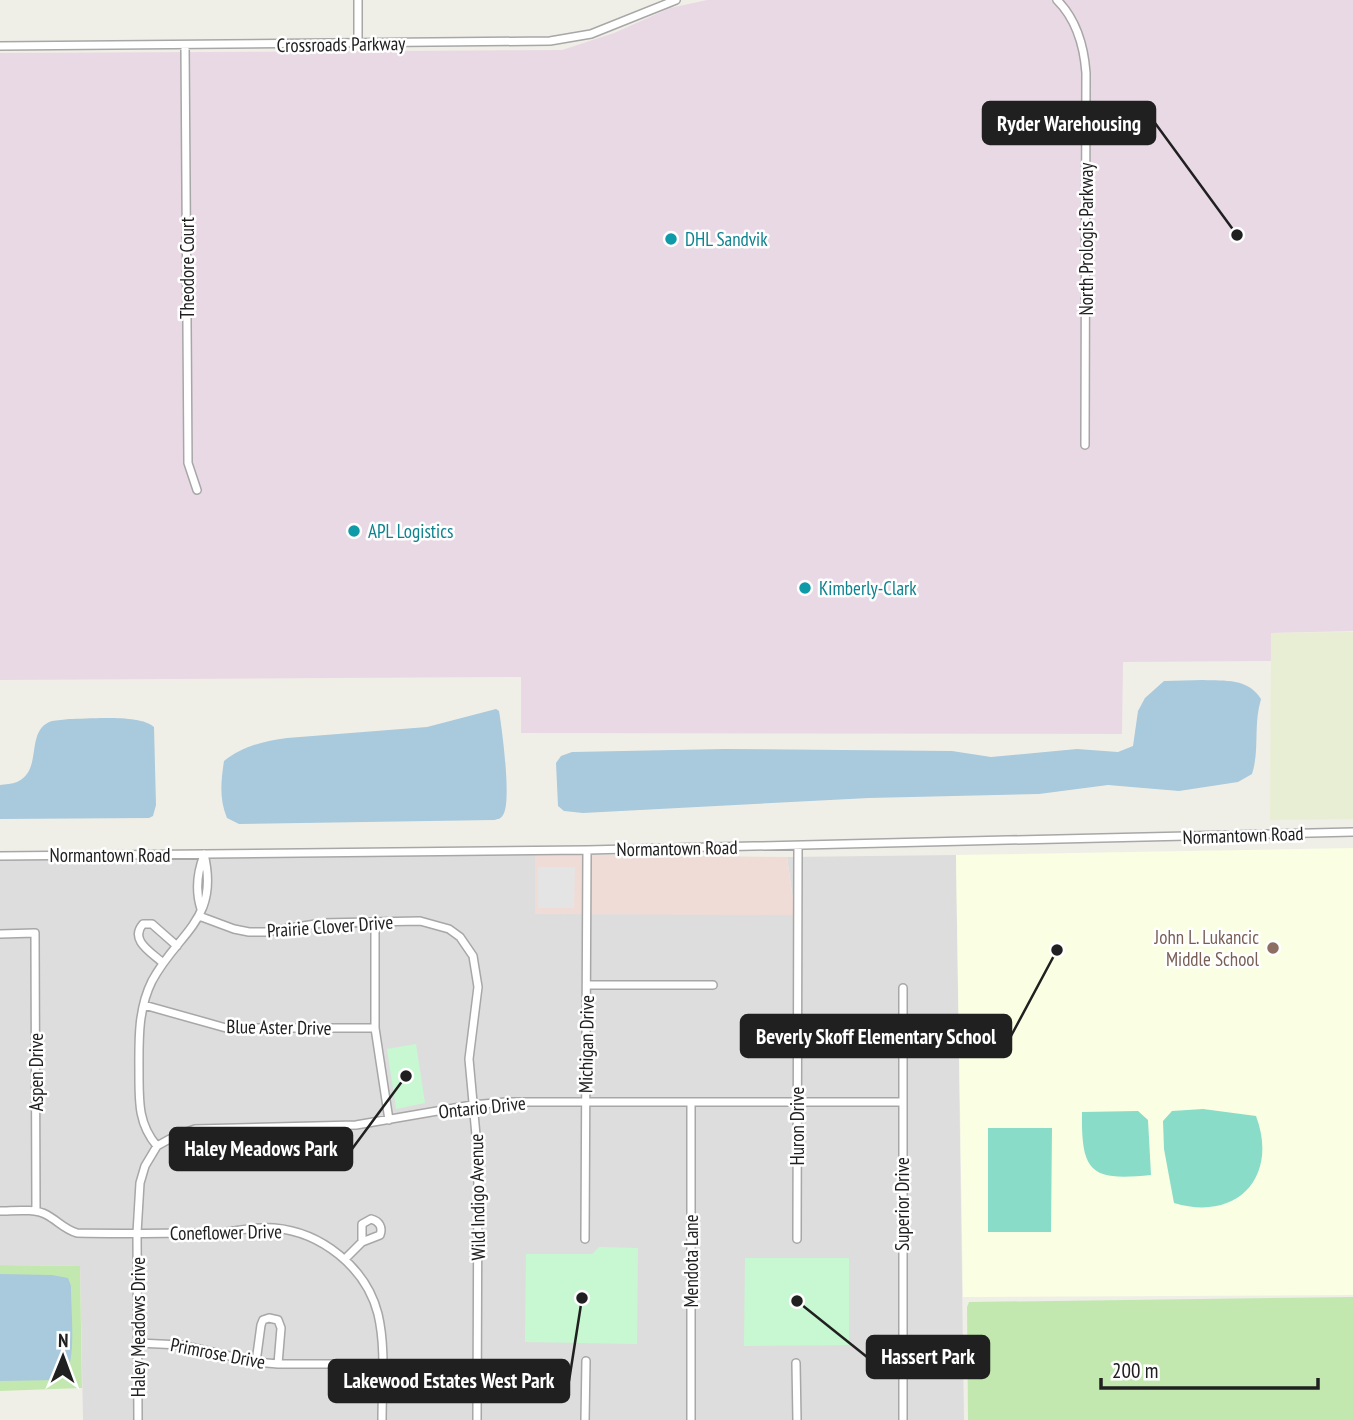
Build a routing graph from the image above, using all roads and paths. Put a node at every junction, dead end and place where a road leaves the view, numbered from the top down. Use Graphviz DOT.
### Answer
graph roads {
  1 [pos="358,0"];
  2 [pos="676,0"];
  3 [pos="1057,0"];
  4 [pos="358,43"];
  5 [pos="185,45"];
  6 [pos="0,46"];
  7 [pos="1085,444"];
  8 [pos="197,490"];
  9 [pos="1353,832"];
  10 [pos="798,846"];
  11 [pos="587,850"];
  12 [pos="204,855"];
  13 [pos="0,856"];
  14 [pos="200,912"];
  15 [pos="375,921"];
  16 [pos="0,934"];
  17 [pos="460,937"];
  18 [pos="177,946"];
  19 [pos="163,963"];
  20 [pos="587,985"];
  21 [pos="713,985"];
  22 [pos="903,988"];
  23 [pos="144,1005"];
  24 [pos="375,1028"];
  25 [pos="585,1102"];
  26 [pos="691,1102"];
  27 [pos="796,1102"];
  28 [pos="902,1102"];
  29 [pos="472,1105"];
  30 [pos="389,1120"];
  31 [pos="157,1146"];
  32 [pos="0,1211"];
  33 [pos="36,1212"];
  34 [pos="137,1233"];
  35 [pos="585,1239"];
  36 [pos="797,1239"];
  37 [pos="362,1242"];
  38 [pos="345,1259"];
  39 [pos="138,1343"];
  40 [pos="586,1361"];
  41 [pos="256,1362"];
  42 [pos="796,1363"];
  43 [pos="278,1364"];
  44 [pos="382,1364"];
  45 [pos="138,1420"];
  46 [pos="382,1420"];
  47 [pos="477,1420"];
  48 [pos="585,1420"];
  49 [pos="691,1420"];
  50 [pos="797,1420"];
  51 [pos="902,1420"];
  1 -- 4 [label="street"];
  2 -- 4 [label="street, Crossroads Parkway"];
  3 -- 7 [label="street, North Prologis Parkway"];
  4 -- 5 [label="street, Crossroads Parkway"];
  5 -- 6 [label="street, Crossroads Parkway"];
  5 -- 8 [label="street, Theodore Court"];
  9 -- 10 [label="street, Normantown Road"];
  10 -- 11 [label="street, Normantown Road"];
  10 -- 27 [label="street, Huron Drive"];
  11 -- 12 [label="street, Normantown Road"];
  11 -- 20 [label="street, Michigan Drive"];
  12 -- 13 [label="street, Normantown Road"];
  12 -- 14 [label="street"];
  14 -- 15 [label="street, Prairie Clover Drive"];
  14 -- 18 [label="street"];
  15 -- 17 [label="street, Prairie Clover Drive"];
  15 -- 24 [label="street"];
  16 -- 33 [label="street, Aspen Drive"];
  17 -- 29 [label="street, Wild Indigo Avenue"];
  18 -- 19 [label="street"];
  18 -- 19 [label="street"];
  19 -- 23 [label="street"];
  20 -- 21 [label="street"];
  20 -- 25 [label="street, Michigan Drive"];
  22 -- 28 [label="street, Superior Drive"];
  23 -- 24 [label="street, Blue Aster Drive"];
  23 -- 31 [label="street"];
  24 -- 30 [label="street"];
  25 -- 26 [label="street, Ontario Drive"];
  25 -- 29 [label="street, Ontario Drive"];
  25 -- 35 [label="street, Michigan Drive"];
  26 -- 27 [label="street, Ontario Drive"];
  26 -- 49 [label="street, Mendota Lane"];
  27 -- 28 [label="street, Ontario Drive"];
  27 -- 36 [label="street, Huron Drive"];
  28 -- 51 [label="street, Superior Drive"];
  29 -- 30 [label="street, Ontario Drive"];
  29 -- 47 [label="street, Wild Indigo Avenue"];
  30 -- 31 [label="street, Ontario Drive"];
  31 -- 34 [label="street"];
  32 -- 33 [label="street"];
  33 -- 34 [label="street, Coneflower Drive"];
  34 -- 38 [label="street, Coneflower Drive"];
  34 -- 39 [label="street, Haley Meadows Drive"];
  37 -- 38 [label="street"];
  38 -- 44 [label="street, Coneflower Drive"];
  39 -- 41 [label="street, Primrose Drive"];
  39 -- 45 [label="street, Haley Meadows Drive"];
  40 -- 48 [label="street"];
  41 -- 43 [label="street, Primrose Drive"];
  41 -- 43 [label="street"];
  42 -- 50 [label="street"];
  43 -- 44 [label="street, Primrose Drive"];
  44 -- 46 [label="street, Coneflower Drive"];
}
